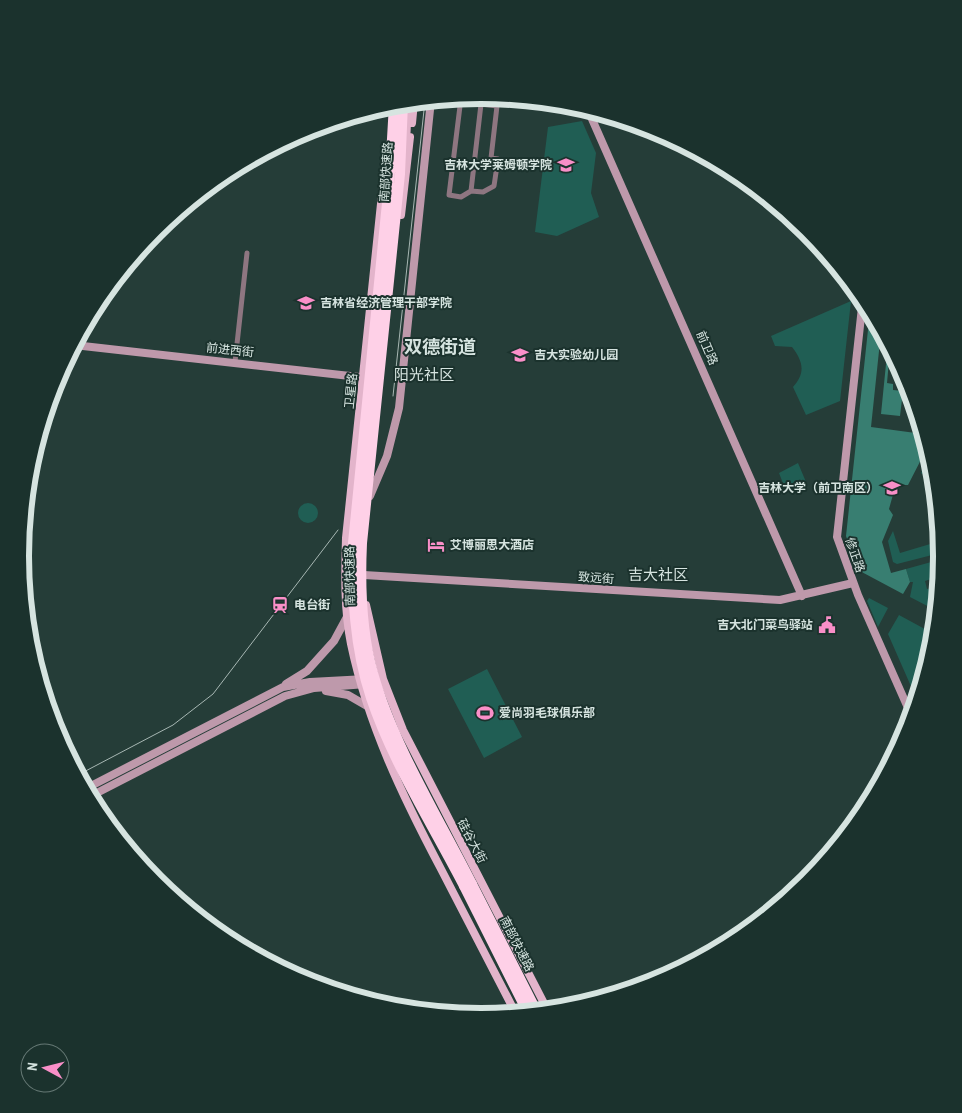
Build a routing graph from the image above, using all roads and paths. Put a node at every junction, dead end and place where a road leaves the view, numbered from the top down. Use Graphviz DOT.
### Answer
graph roads {
  1 [pos="481,104"];
  2 [pos="460,105"];
  3 [pos="431,107"];
  4 [pos="413,110"];
  5 [pos="403,111"];
  6 [pos="407,111"];
  7 [pos="407,111"];
  8 [pos="391,113"];
  9 [pos="392,113"];
  10 [pos="592,118"];
  11 [pos="400,174"];
  12 [pos="471,191"];
  13 [pos="397,242"];
  14 [pos="247,253"];
  15 [pos="861,312"];
  16 [pos="81,346"];
  17 [pos="235,362"];
  18 [pos="364,377"];
  19 [pos="383,379"];
  20 [pos="370,496"];
  21 [pos="364,575"];
  22 [pos="853,583"];
  23 [pos="802,596"];
  24 [pos="347,617"];
  25 [pos="383,679"];
  26 [pos="361,682"];
  27 [pos="283,687"];
  28 [pos="299,692"];
  29 [pos="367,706"];
  30 [pos="907,707"];
  31 [pos="91,786"];
  32 [pos="96,794"];
  33 [pos="468,885"];
  34 [pos="544,1004"];
  35 [pos="534,1006"];
  36 [pos="525,1007"];
  37 [pos="513,1008"];
  1 -- 12 [label="street"];
  1 -- 12 [label="street"];
  2 -- 12 [label="street"];
  3 -- 20 [label="street"];
  4 -- 13 [label="main road"];
  5 -- 11 [label="highway, 南部快速路, bridge"];
  6 -- 13 [label="main road"];
  7 -- 11 [label="highway, bridge"];
  8 -- 18 [label="main road, 卫星路"];
  9 -- 33 [label="highway, 南部快速路, bridge"];
  10 -- 23 [label="street, 前卫路"];
  11 -- 33 [label="highway, 南部快速路, bridge"];
  13 -- 19 [label="main road"];
  14 -- 17 [label="street"];
  15 -- 22 [label="street, 修正路"];
  16 -- 17 [label="street, 前进西街"];
  17 -- 18 [label="street, 前进西街"];
  18 -- 19 [label="street, 前进西街"];
  18 -- 24 [label="main road, 卫星路"];
  19 -- 20 [label="main road"];
  20 -- 21 [label="main road"];
  21 -- 23 [label="street, 致远街"];
  21 -- 25 [label="main road"];
  22 -- 23 [label="street, 致远街"];
  22 -- 30 [label="street, 修正路"];
  24 -- 26 [label="main road, 卫星路"];
  24 -- 27 [label="street"];
  25 -- 26 [label="street"];
  25 -- 34 [label="main road, 硅谷大街"];
  26 -- 27 [label="street"];
  26 -- 28 [label="street"];
  26 -- 29 [label="main road"];
  27 -- 31 [label="street"];
  28 -- 29 [label="street"];
  28 -- 32 [label="street"];
  29 -- 37 [label="main road"];
  33 -- 35 [label="highway, 南部快速路"];
  33 -- 36 [label="highway, 南部快速路"];
}
